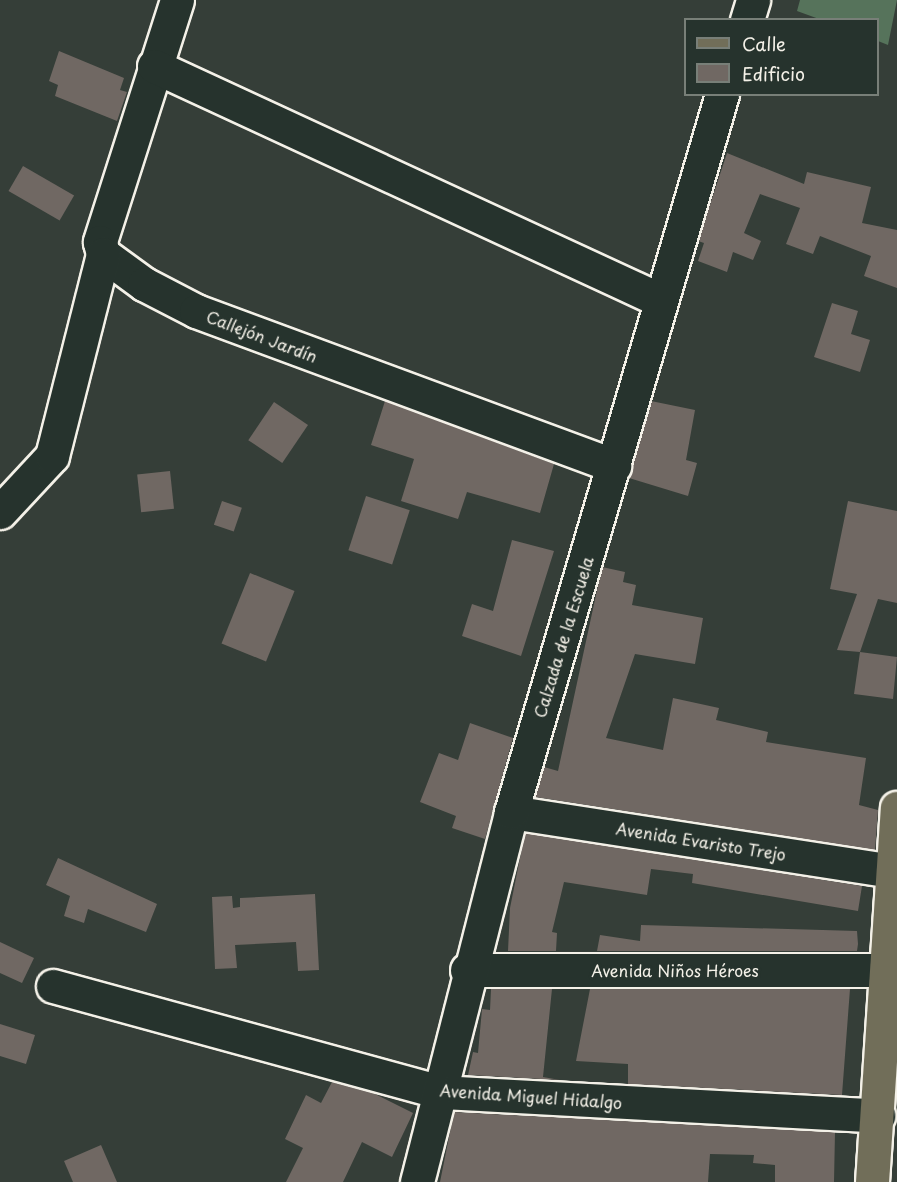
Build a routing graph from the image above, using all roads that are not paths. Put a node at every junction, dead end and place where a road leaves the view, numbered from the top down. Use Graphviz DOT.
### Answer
graph roads {
  1 [pos="177,0"];
  2 [pos="753,0"];
  3 [pos="748,18"];
  4 [pos="154,66"];
  5 [pos="721,96"];
  6 [pos="103,254"];
  7 [pos="660,300"];
  8 [pos="614,466"];
  9 [pos="0,513"];
  10 [pos="897,808"];
  11 [pos="511,812"];
  12 [pos="891,871"];
  13 [pos="467,970"];
  14 [pos="883,970"];
  15 [pos="53,986"];
  16 [pos="441,1092"];
  17 [pos="878,1116"];
  18 [pos="417,1182"];
  19 [pos="872,1182"];
  1 -- 4 [label="street"];
  2 -- 3 [label="street"];
  4 -- 6 [label="street"];
  4 -- 7 [label="street"];
  5 -- 7 [label="street, Calzada de la Escuela"];
  6 -- 8 [label="street, Callejón Jardín"];
  6 -- 9 [label="street"];
  7 -- 8 [label="street, Calzada de la Escuela"];
  8 -- 11 [label="street, Calzada de la Escuela"];
  10 -- 12 [label="main road"];
  11 -- 12 [label="street, Avenida Evaristo Trejo"];
  11 -- 13 [label="street, Calzada de la Escuela"];
  12 -- 14 [label="main road"];
  13 -- 14 [label="street, Avenida Niños Héroes"];
  13 -- 16 [label="street, Calzada de la Escuela"];
  14 -- 17 [label="main road"];
  15 -- 16 [label="street, Avenida Miguel Hidalgo"];
  16 -- 17 [label="street, Avenida Miguel Hidalgo"];
  16 -- 18 [label="street, Calzada de la Escuela"];
  17 -- 19 [label="main road"];
}
